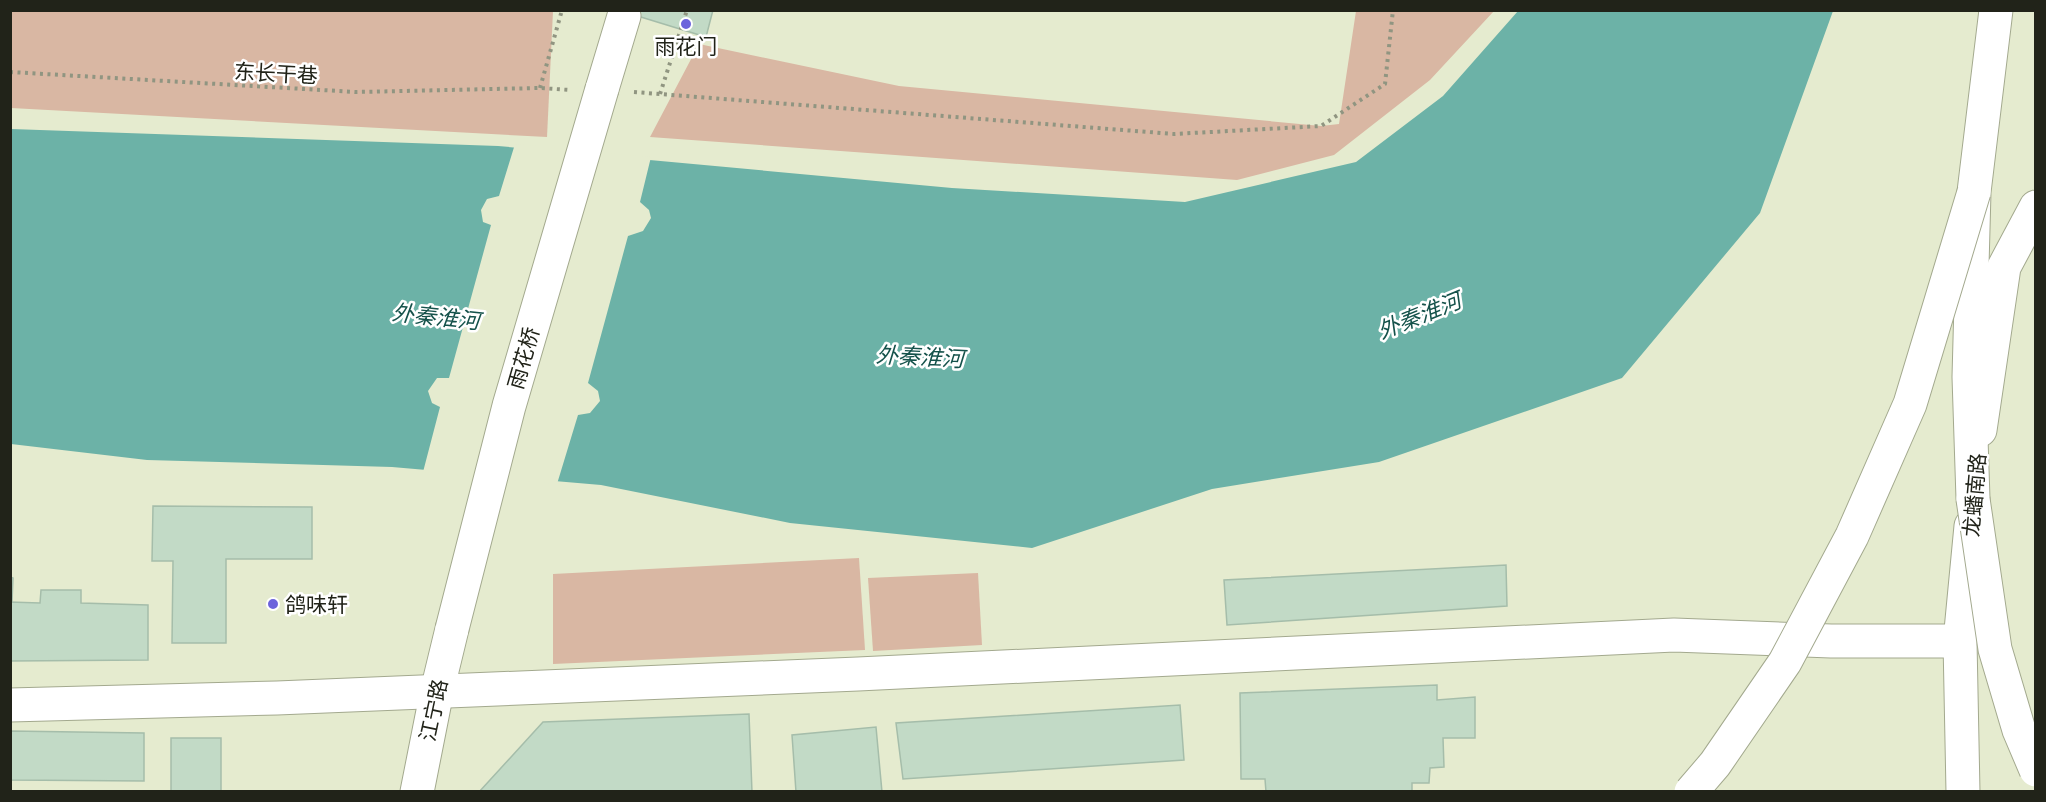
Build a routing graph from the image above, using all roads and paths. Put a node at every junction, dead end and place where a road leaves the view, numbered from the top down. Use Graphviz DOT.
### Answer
graph roads {
  1 [pos="562,10"];
  2 [pos="687,10"];
  3 [pos="1393,10"];
  4 [pos="1996,10"];
  5 [pos="624,16"];
  6 [pos="10,72"];
  7 [pos="540,88"];
  8 [pos="601,90"];
  9 [pos="660,94"];
  10 [pos="1974,192"];
  11 [pos="2036,207"];
  12 [pos="452,629"];
  13 [pos="1960,641"];
  14 [pos="437,691"];
  15 [pos="10,705"];
  16 [pos="2036,770"];
  17 [pos="417,792"];
  18 [pos="1691,792"];
  19 [pos="1963,792"];
  1 -- 7 [label="path"];
  2 -- 9 [label="path"];
  3 -- 9 [label="path, 东长干巷"];
  4 -- 10 [label="main road"];
  5 -- 8 [label="main road"];
  6 -- 7 [label="path, 东长干巷"];
  7 -- 8 [label="path, 东长干巷"];
  8 -- 9 [label="path, 东长干巷"];
  8 -- 12 [label="main road, 雨花桥, bridge"];
  10 -- 16 [label="main road, bridge"];
  10 -- 18 [label="main road, bridge"];
  11 -- 13 [label="main road, 龙蟠南路"];
  12 -- 14 [label="main road, 江宁路"];
  13 -- 14 [label="main road"];
  13 -- 19 [label="main road, 龙蟠南路"];
  14 -- 15 [label="main road"];
  14 -- 17 [label="main road, 江宁路"];
}
